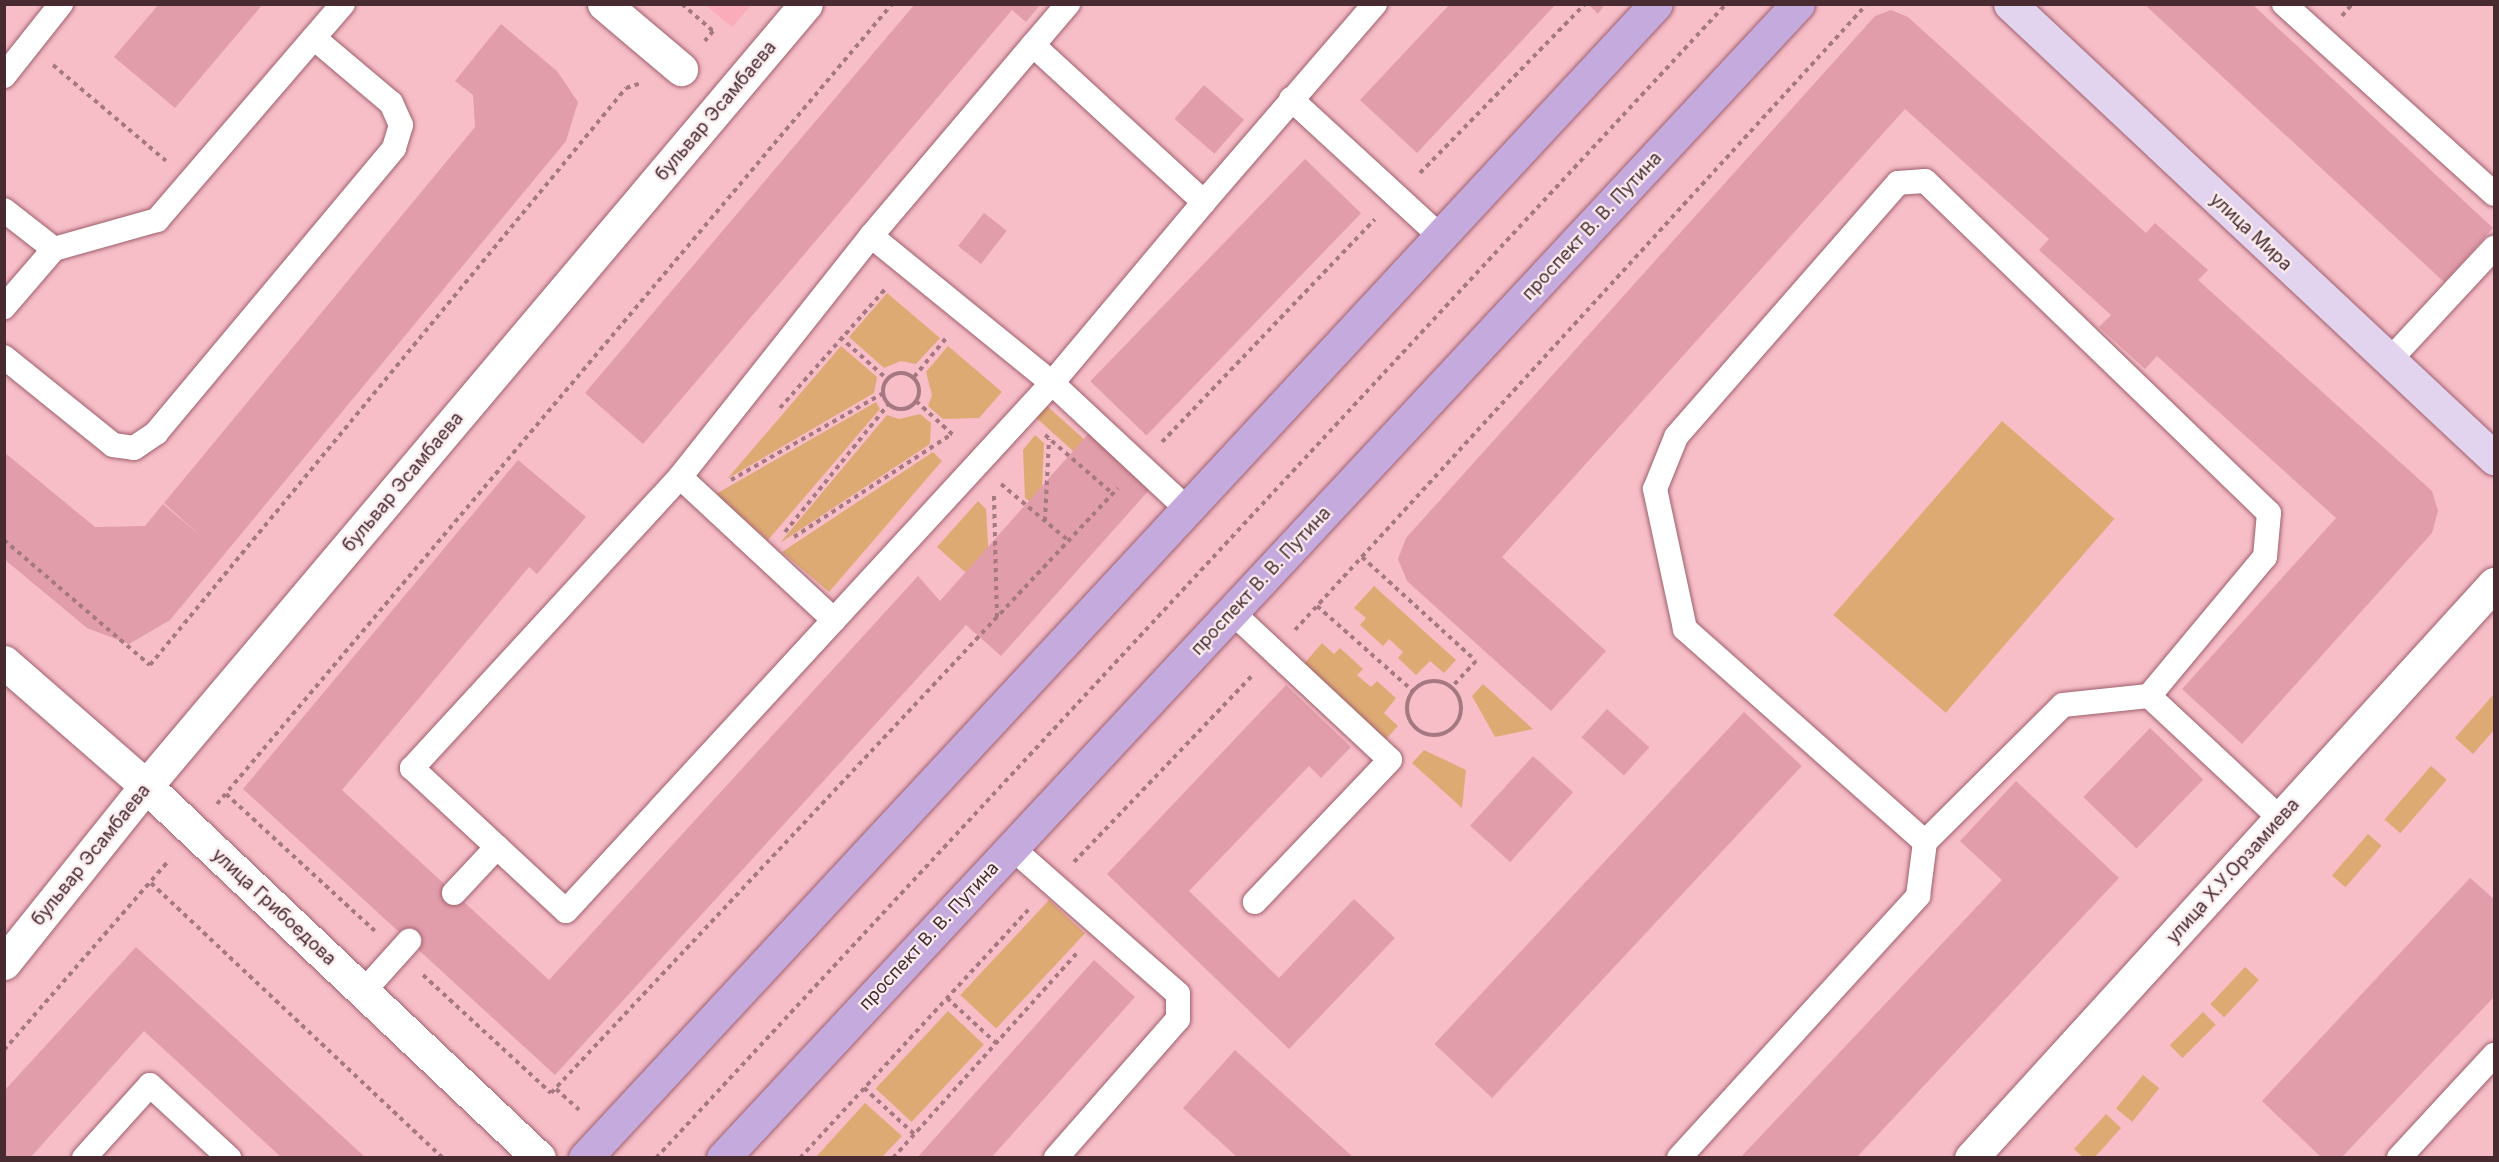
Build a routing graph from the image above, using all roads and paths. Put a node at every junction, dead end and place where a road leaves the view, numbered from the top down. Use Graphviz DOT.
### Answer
graph roads {
  1 [pos="61,4"];
  2 [pos="343,4"];
  3 [pos="604,4"];
  4 [pos="806,4"];
  5 [pos="892,4"];
  6 [pos="1068,4"];
  7 [pos="1375,4"];
  8 [pos="1585,4"];
  9 [pos="1656,4"];
  10 [pos="1726,4"];
  11 [pos="1798,4"];
  12 [pos="1867,4"];
  13 [pos="2010,4"];
  14 [pos="2284,4"];
  15 [pos="314,38"];
  16 [pos="30,45"];
  17 [pos="1034,45"];
  18 [pos="681,69"];
  19 [pos="4,76"];
  20 [pos="1292,99"];
  21 [pos="190,182"];
  22 [pos="2494,194"];
  23 [pos="1397,196"];
  24 [pos="1204,202"];
  25 [pos="4,210"];
  26 [pos="871,236"];
  27 [pos="1441,237"];
  28 [pos="2494,248"];
  29 [pos="54,249"];
  30 [pos="896,294"];
  31 [pos="4,307"];
  32 [pos="812,312"];
  33 [pos="964,315"];
  34 [pos="939,330"];
  35 [pos="947,337"];
  36 [pos="842,338"];
  37 [pos="955,344"];
  38 [pos="4,357"];
  39 [pos="2388,362"];
  40 [pos="914,377"];
  41 [pos="887,378"];
  42 [pos="1052,383"];
  43 [pos="882,394"];
  44 [pos="888,405"];
  45 [pos="1023,416"];
  46 [pos="771,417"];
  47 [pos="952,434"];
  48 [pos="1049,439"];
  49 [pos="2494,458"];
  50 [pos="1140,465"];
  51 [pos="680,477"];
  52 [pos="993,478"];
  53 [pos="1113,494"];
  54 [pos="701,496"];
  55 [pos="1187,509"];
  56 [pos="1045,521"];
  57 [pos="4,540"];
  58 [pos="765,556"];
  59 [pos="1362,557"];
  60 [pos="2494,584"];
  61 [pos="1317,606"];
  62 [pos="1232,612"];
  63 [pos="997,618"];
  64 [pos="834,620"];
  65 [pos="1274,653"];
  66 [pos="4,662"];
  67 [pos="1452,687"];
  68 [pos="1412,690"];
  69 [pos="2149,696"];
  70 [pos="146,786"];
  71 [pos="2281,819"];
  72 [pos="194,831"];
  73 [pos="1925,842"];
  74 [pos="497,847"];
  75 [pos="1012,848"];
  76 [pos="151,883"];
  77 [pos="1053,884"];
  78 [pos="454,893"];
  79 [pos="1255,902"];
  80 [pos="1101,927"];
  81 [pos="409,941"];
  82 [pos="4,963"];
  83 [pos="363,992"];
  84 [pos="947,998"];
  85 [pos="996,1043"];
  86 [pos="4,1050"];
  87 [pos="2494,1055"];
  88 [pos="864,1088"];
  89 [pos="551,1094"];
  90 [pos="914,1134"];
  91 [pos="84,1158"];
  92 [pos="229,1158"];
  93 [pos="443,1158"];
  94 [pos="539,1158"];
  95 [pos="585,1158"];
  96 [pos="656,1158"];
  97 [pos="723,1158"];
  98 [pos="800,1158"];
  99 [pos="892,1158"];
  100 [pos="1056,1158"];
  101 [pos="1678,1158"];
  102 [pos="1971,1158"];
  103 [pos="2399,1158"];
  1 -- 16 [label="lane"];
  2 -- 15 [label="lane"];
  3 -- 18 [label="street"];
  4 -- 70 [label="street, бульвар Эсамбаева"];
  5 -- 72 [label="path"];
  6 -- 17 [label="lane"];
  7 -- 20 [label="lane"];
  8 -- 23 [label="path"];
  9 -- 27 [label="main road"];
  10 -- 96 [label="path"];
  11 -- 62 [label="main road, проспект В. В. Путина"];
  12 -- 59 [label="path"];
  13 -- 39 [label="main road, улица Мира"];
  14 -- 22 [label="lane"];
  15 -- 21 [label="lane"];
  15 -- 38 [label="lane"];
  16 -- 19 [label="lane"];
  16 -- 21 [label="path"];
  17 -- 24 [label="lane"];
  17 -- 26 [label="lane"];
  18 -- 57 [label="path"];
  20 -- 23 [label="lane"];
  20 -- 24 [label="lane"];
  21 -- 29 [label="lane"];
  23 -- 27 [label="lane"];
  23 -- 50 [label="path"];
  24 -- 42 [label="lane"];
  25 -- 29 [label="lane"];
  26 -- 32 [label="lane"];
  26 -- 33 [label="lane"];
  27 -- 55 [label="main road"];
  28 -- 39 [label="lane"];
  29 -- 31 [label="lane"];
  30 -- 36 [label="path"];
  32 -- 36 [label="path"];
  32 -- 51 [label="lane"];
  33 -- 35 [label="path"];
  33 -- 42 [label="lane"];
  34 -- 35 [label="path"];
  35 -- 37 [label="path"];
  35 -- 40 [label="path"];
  36 -- 41 [label="path"];
  36 -- 46 [label="path"];
  39 -- 49 [label="main road, улица Мира"];
  40 -- 41 [label="path"];
  40 -- 44 [label="path"];
  41 -- 43 [label="path"];
  42 -- 45 [label="lane"];
  42 -- 50 [label="lane"];
  43 -- 44 [label="path"];
  43 -- 54 [label="path"];
  44 -- 58 [label="path"];
  45 -- 48 [label="path"];
  45 -- 64 [label="lane"];
  47 -- 58 [label="path"];
  48 -- 53 [label="path"];
  48 -- 56 [label="path"];
  50 -- 53 [label="path"];
  50 -- 55 [label="lane"];
  51 -- 54 [label="lane"];
  51 -- 74 [label="lane"];
  52 -- 63 [label="path"];
  53 -- 63 [label="path"];
  54 -- 58 [label="lane"];
  55 -- 95 [label="main road"];
  58 -- 64 [label="lane"];
  59 -- 61 [label="path"];
  59 -- 67 [label="path"];
  60 -- 71 [label="street, улица Х.У.Орзамиева"];
  61 -- 65 [label="path"];
  61 -- 68 [label="path"];
  62 -- 65 [label="lane"];
  62 -- 75 [label="main road, проспект В. В. Путина"];
  63 -- 89 [label="path"];
  64 -- 74 [label="lane"];
  65 -- 77 [label="path"];
  65 -- 79 [label="lane"];
  66 -- 70 [label="street, улица Грибоедова"];
  67 -- 68 [label="path"];
  67 -- 68 [label="path"];
  69 -- 71 [label="lane"];
  69 -- 73 [label="lane"];
  69 -- 73 [label="lane"];
  70 -- 72 [label="street, улица Грибоедова"];
  70 -- 82 [label="street, бульвар Эсамбаева"];
  71 -- 102 [label="street, улица Х.У.Орзамиева"];
  72 -- 76 [label="path"];
  72 -- 83 [label="street, улица Грибоедова"];
  73 -- 101 [label="lane"];
  74 -- 78 [label="lane"];
  75 -- 77 [label="lane"];
  75 -- 97 [label="main road, проспект В. В. Путина"];
  76 -- 86 [label="path"];
  76 -- 93 [label="path"];
  77 -- 80 [label="lane"];
  77 -- 84 [label="path"];
  80 -- 85 [label="path"];
  80 -- 100 [label="lane"];
  81 -- 83 [label="lane"];
  83 -- 94 [label="street, улица Грибоедова"];
  84 -- 85 [label="path"];
  84 -- 88 [label="path"];
  85 -- 90 [label="path"];
  87 -- 103 [label="lane"];
  88 -- 90 [label="path"];
  88 -- 98 [label="path"];
  90 -- 99 [label="path"];
  91 -- 92 [label="lane"];
}
